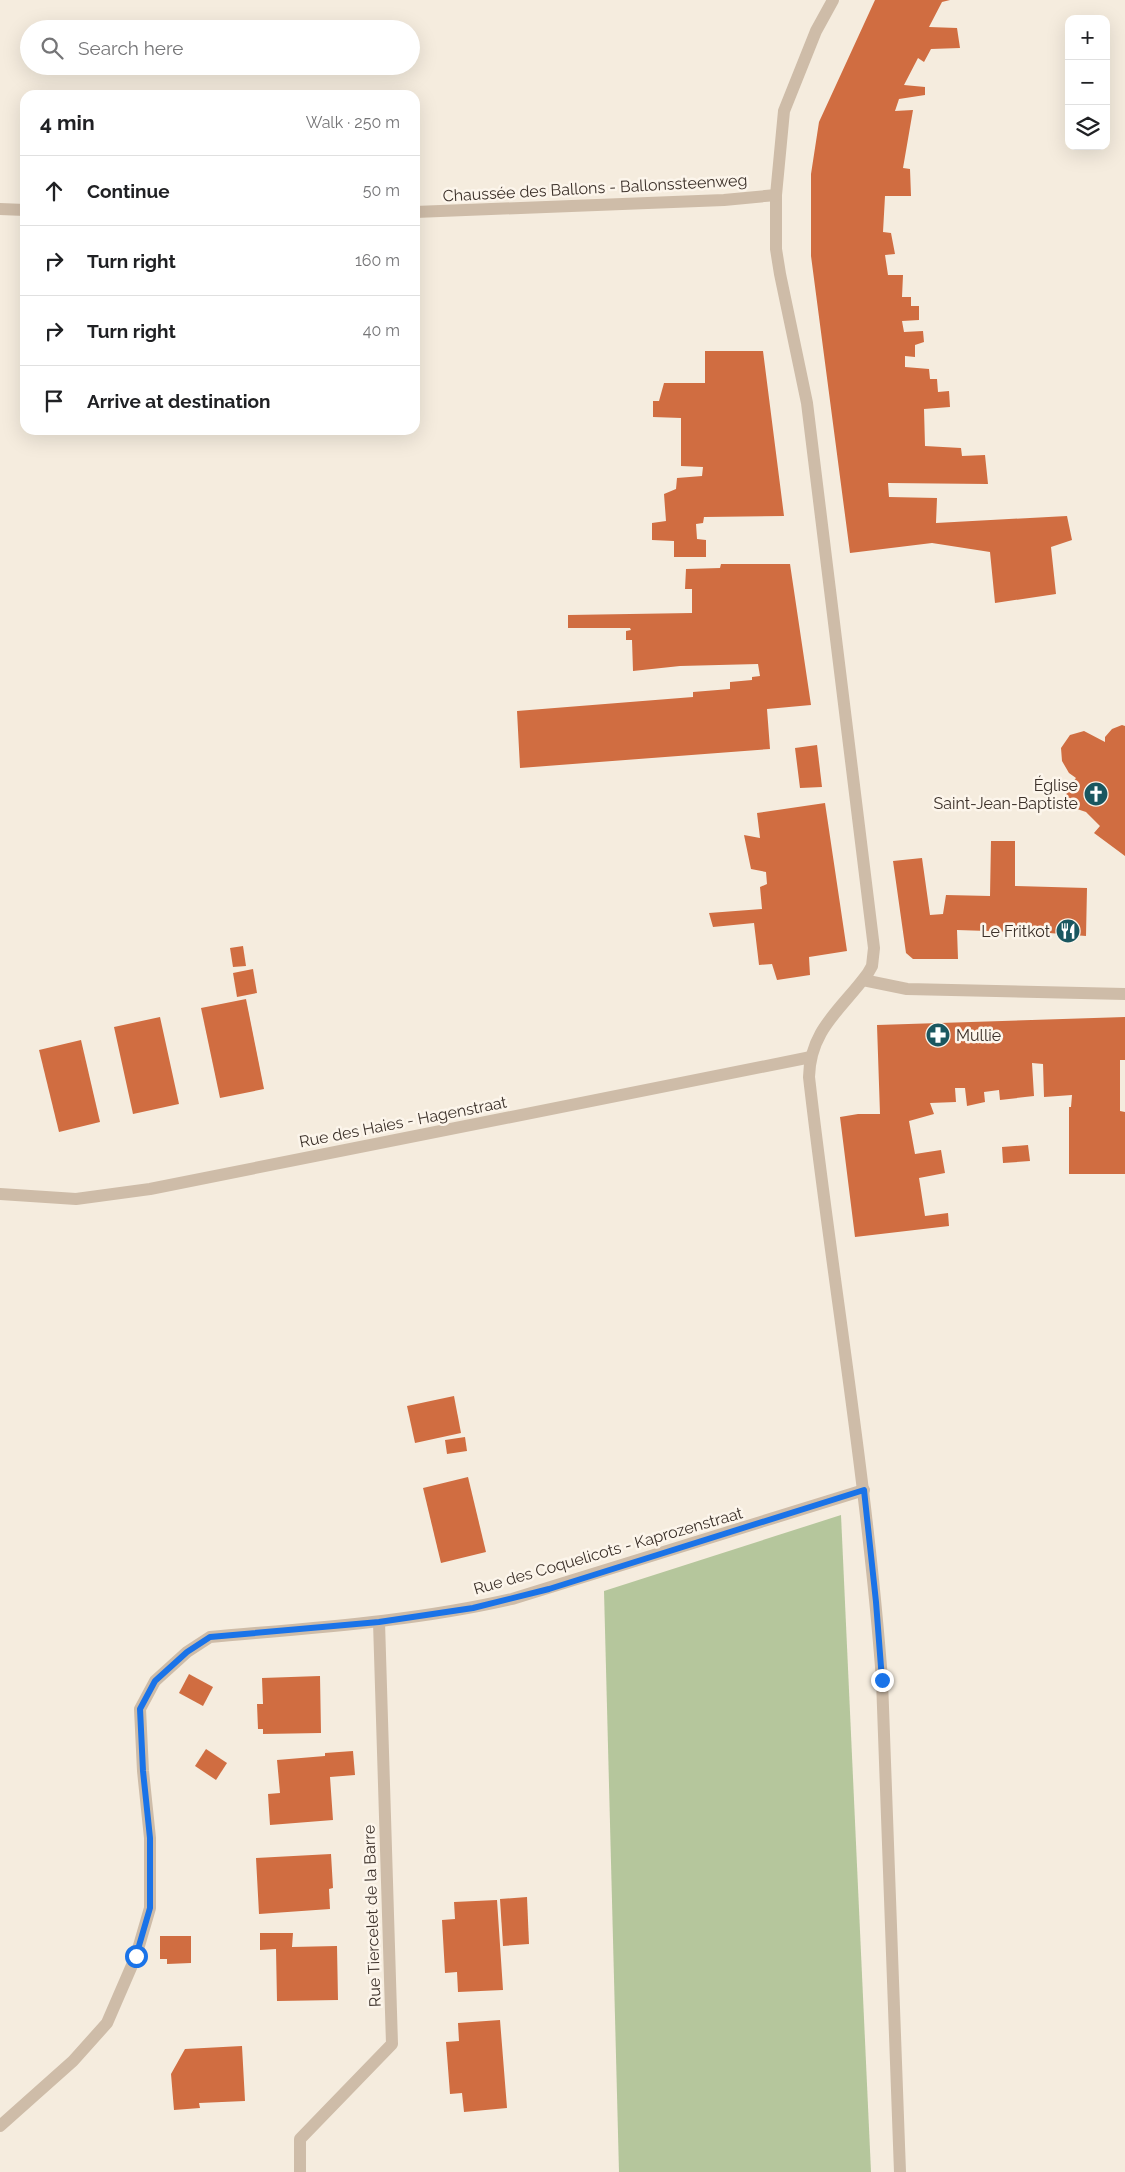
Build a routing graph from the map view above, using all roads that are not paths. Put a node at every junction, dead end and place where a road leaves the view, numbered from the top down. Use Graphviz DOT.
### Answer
graph roads {
  1 [pos="833,0"];
  2 [pos="776,195"];
  3 [pos="0,209"];
  4 [pos="20,210"];
  5 [pos="420,212"];
  6 [pos="863,980"];
  7 [pos="1125,994"];
  8 [pos="811,1057"];
  9 [pos="0,1194"];
  10 [pos="864,1490"];
  11 [pos="379,1622"];
  12 [pos="0,2126"];
  13 [pos="300,2172"];
  14 [pos="900,2172"];
  1 -- 2 [label="street"];
  2 -- 5 [label="street, Chaussée des Ballons - Ballonssteenweg"];
  2 -- 6 [label="street"];
  3 -- 4 [label="street"];
  6 -- 7 [label="street"];
  6 -- 8 [label="street"];
  8 -- 9 [label="street, Rue des Haies - Hagenstraat"];
  8 -- 10 [label="street"];
  10 -- 11 [label="street, Rue des Coquelicots - Kaprozenstraat"];
  10 -- 14 [label="street"];
  11 -- 12 [label="street, Rue des Coquelicots - Kaprozenstraat"];
  11 -- 13 [label="street, Rue Tiercelet de la Barre"];
}
